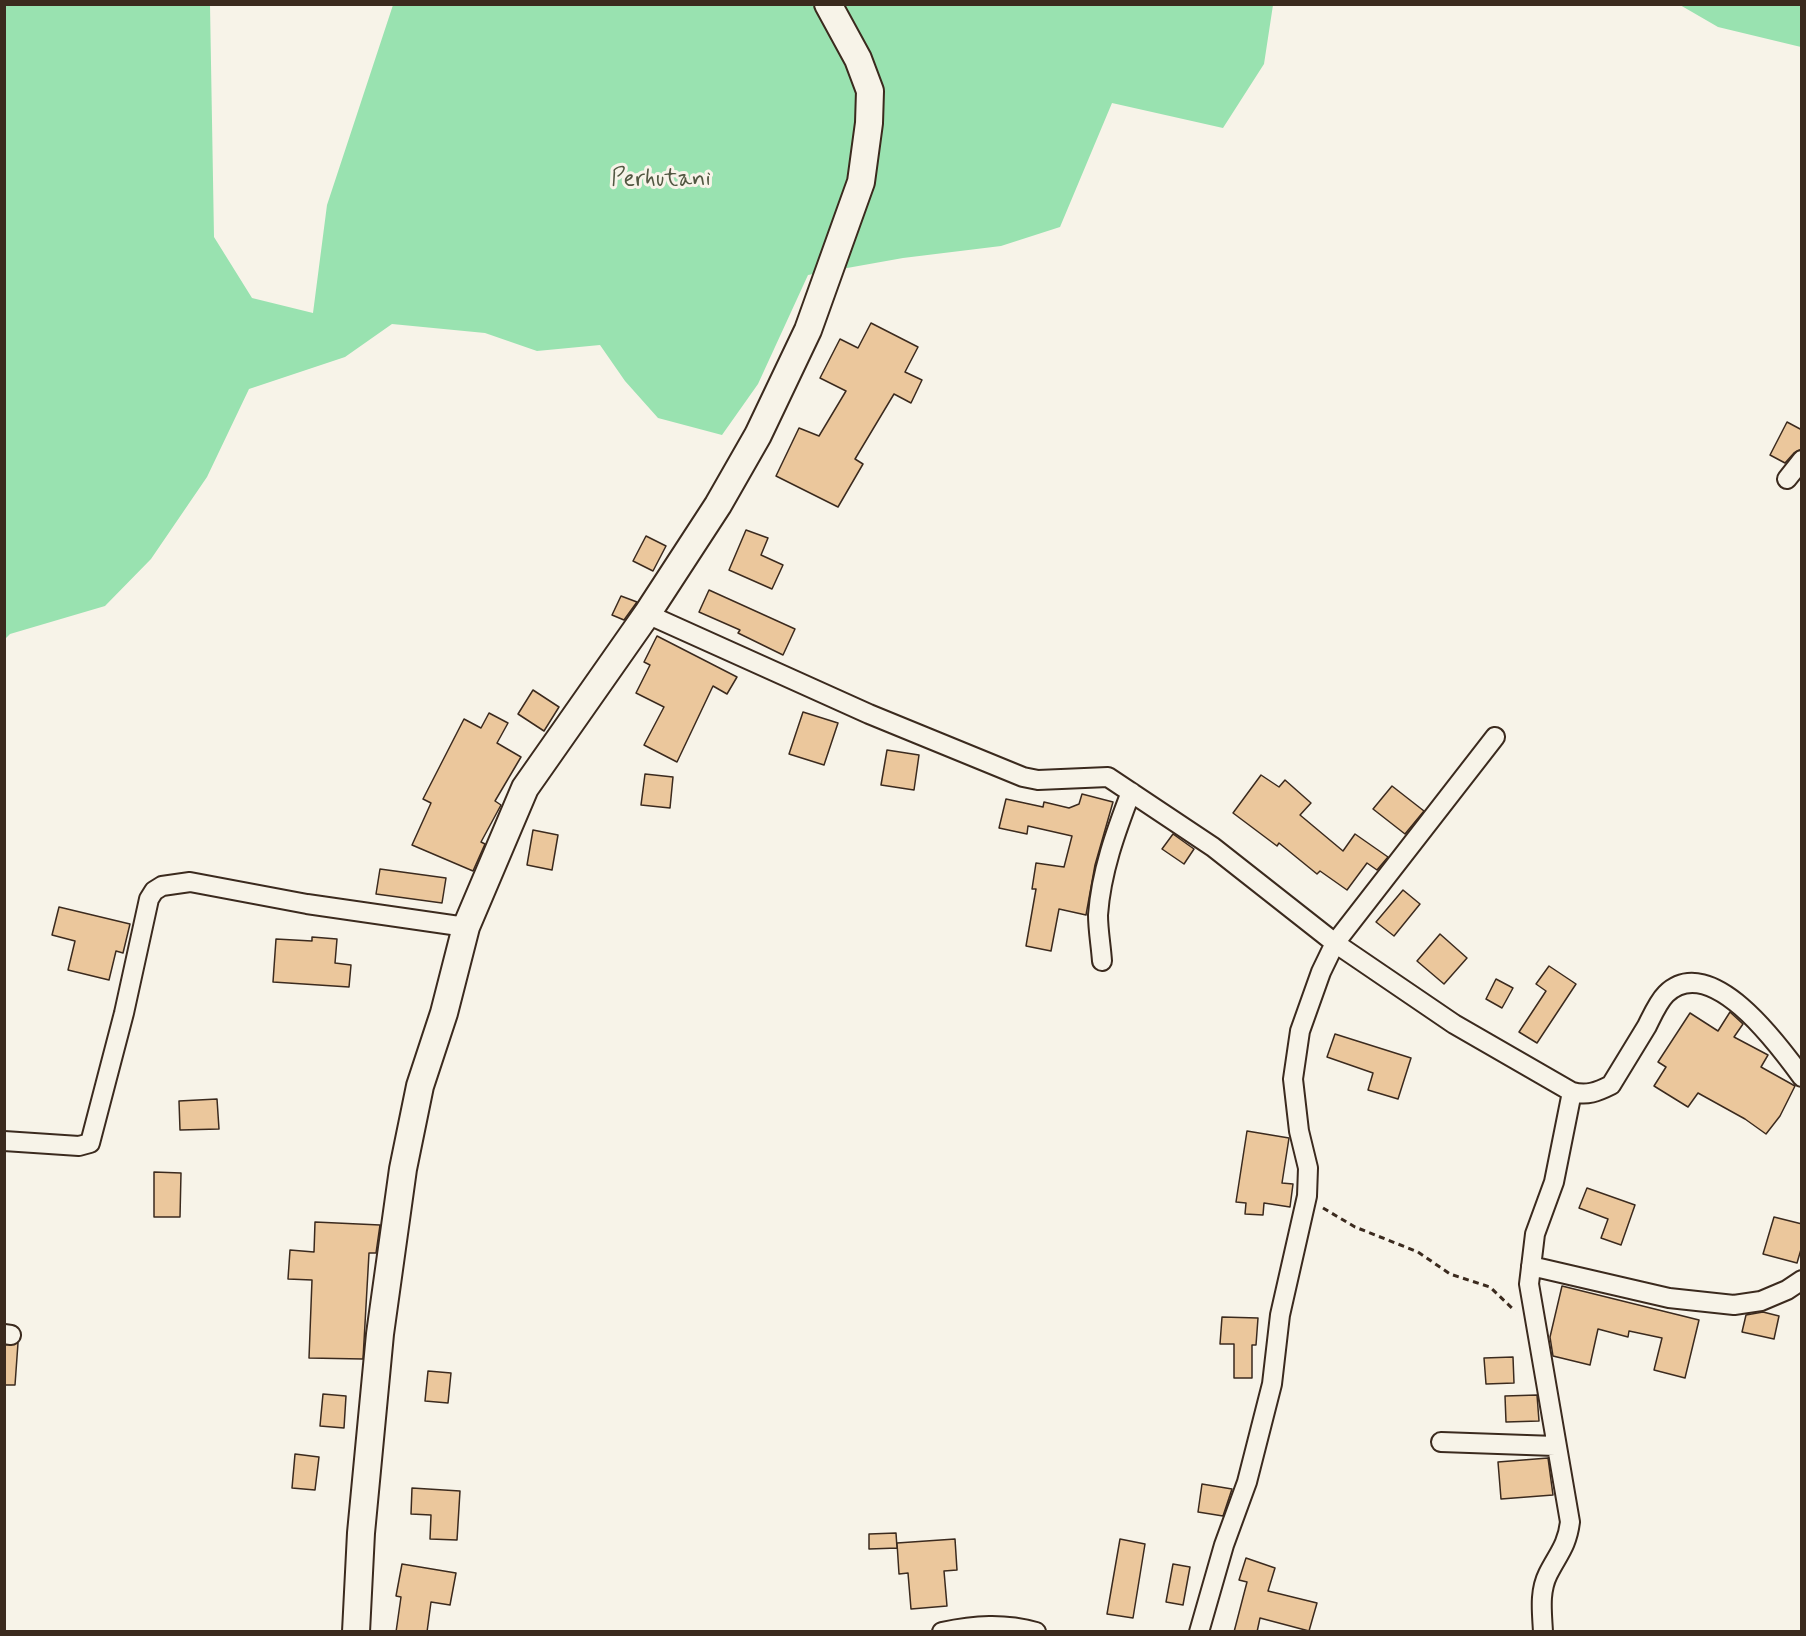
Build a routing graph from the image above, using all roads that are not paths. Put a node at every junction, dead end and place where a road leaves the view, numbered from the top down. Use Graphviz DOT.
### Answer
graph roads {
  1 [pos="828,4"];
  2 [pos="1802,460"];
  3 [pos="1787,479"];
  4 [pos="646,615"];
  5 [pos="1495,736"];
  6 [pos="1131,792"];
  7 [pos="466,927"];
  8 [pos="1335,943"];
  9 [pos="1102,961"];
  10 [pos="1802,1077"];
  11 [pos="1572,1092"];
  12 [pos="4,1141"];
  13 [pos="1531,1266"];
  14 [pos="1802,1280"];
  15 [pos="1440,1443"];
  16 [pos="1555,1446"];
  17 [pos="356,1632"];
  18 [pos="942,1632"];
  19 [pos="1036,1632"];
  20 [pos="1199,1632"];
  21 [pos="1543,1632"];
  1 -- 4 [label="street"];
  2 -- 3 [label="street"];
  4 -- 6 [label="street"];
  4 -- 7 [label="street"];
  5 -- 8 [label="street"];
  6 -- 8 [label="street"];
  6 -- 9 [label="street"];
  7 -- 12 [label="street"];
  7 -- 17 [label="street"];
  8 -- 11 [label="street"];
  8 -- 20 [label="street"];
  10 -- 11 [label="street"];
  11 -- 13 [label="street"];
  13 -- 14 [label="street"];
  13 -- 16 [label="street"];
  15 -- 16 [label="street"];
  16 -- 21 [label="street"];
  18 -- 19 [label="street"];
}
